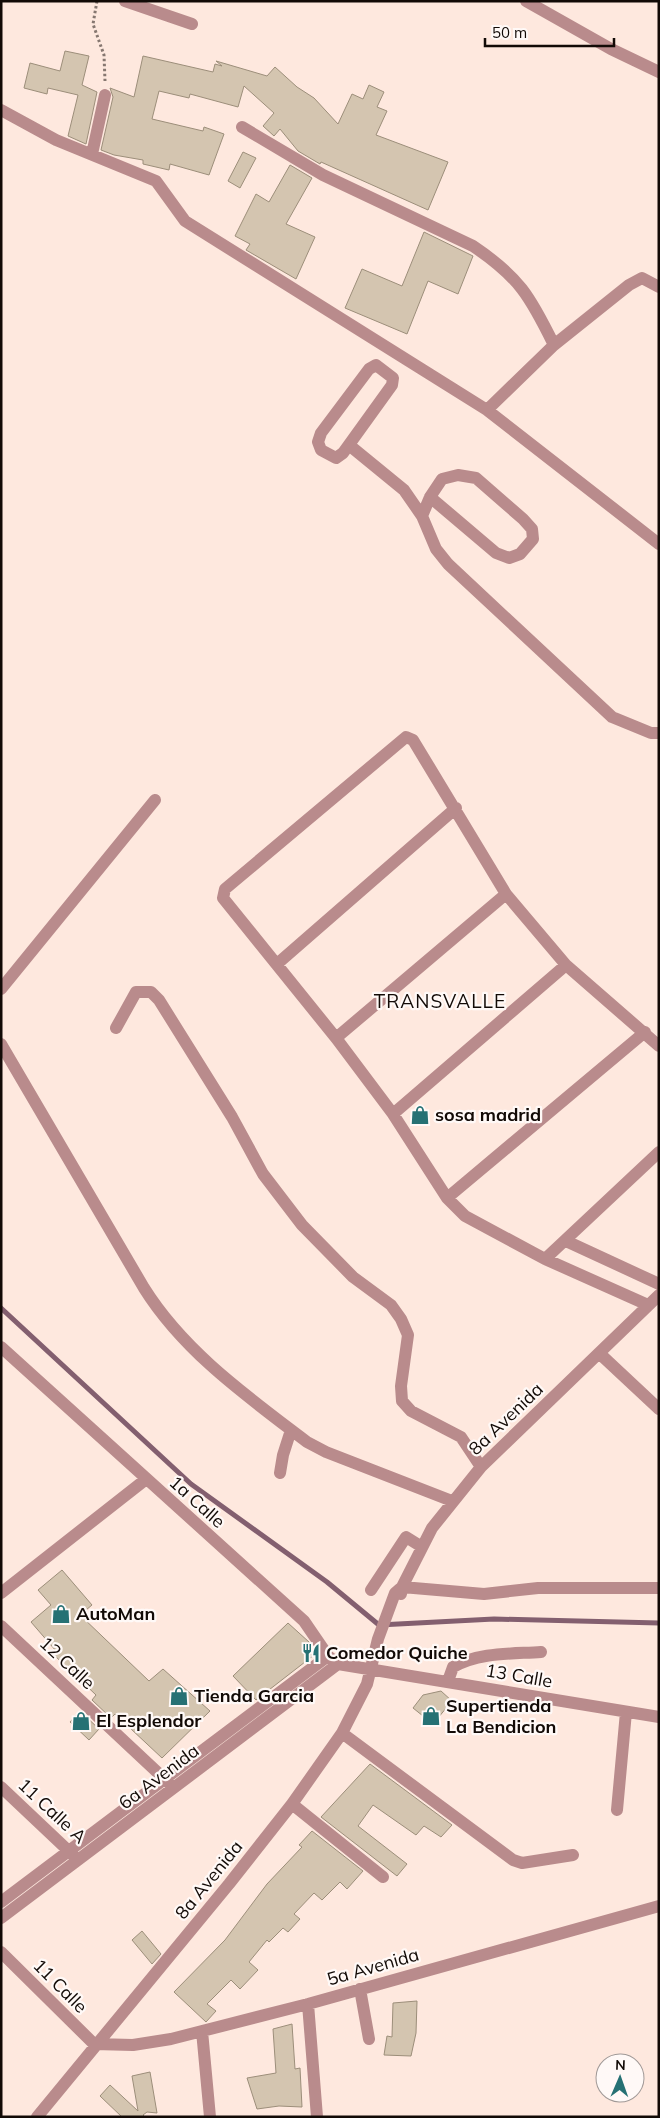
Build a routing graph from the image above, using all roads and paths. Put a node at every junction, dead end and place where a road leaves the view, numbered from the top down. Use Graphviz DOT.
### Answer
graph roads {
  1 [pos="97,1"];
  2 [pos="124,1"];
  3 [pos="526,1"];
  4 [pos="192,24"];
  5 [pos="659,72"];
  6 [pos="105,95"];
  7 [pos="1,110"];
  8 [pos="242,127"];
  9 [pos="92,154"];
  10 [pos="659,287"];
  11 [pos="554,345"];
  12 [pos="487,410"];
  13 [pos="349,445"];
  14 [pos="430,497"];
  15 [pos="422,516"];
  16 [pos="659,544"];
  17 [pos="659,733"];
  18 [pos="155,800"];
  19 [pos="456,808"];
  20 [pos="506,894"];
  21 [pos="278,964"];
  22 [pos="566,965"];
  23 [pos="1,989"];
  24 [pos="116,1028"];
  25 [pos="644,1032"];
  26 [pos="336,1038"];
  27 [pos="1,1044"];
  28 [pos="659,1046"];
  29 [pos="393,1114"];
  30 [pos="659,1152"];
  31 [pos="447,1198"];
  32 [pos="566,1241"];
  33 [pos="545,1259"];
  34 [pos="659,1284"];
  35 [pos="659,1295"];
  36 [pos="648,1305"];
  37 [pos="1,1347"];
  38 [pos="598,1353"];
  39 [pos="659,1410"];
  40 [pos="291,1430"];
  41 [pos="481,1467"];
  42 [pos="280,1473"];
  43 [pos="145,1480"];
  44 [pos="452,1501"];
  45 [pos="422,1546"];
  46 [pos="659,1588"];
  47 [pos="371,1590"];
  48 [pos="1,1593"];
  49 [pos="399,1594"];
  50 [pos="1,1626"];
  51 [pos="541,1652"];
  52 [pos="333,1660"];
  53 [pos="372,1669"];
  54 [pos="448,1681"];
  55 [pos="626,1712"];
  56 [pos="659,1717"];
  57 [pos="342,1733"];
  58 [pos="170,1783"];
  59 [pos="1,1787"];
  60 [pos="292,1804"];
  61 [pos="617,1810"];
  62 [pos="73,1855"];
  63 [pos="573,1855"];
  64 [pos="383,1877"];
  65 [pos="1,1902"];
  66 [pos="659,1906"];
  67 [pos="1,1918"];
  68 [pos="1,1952"];
  69 [pos="360,1989"];
  70 [pos="308,2004"];
  71 [pos="202,2030"];
  72 [pos="369,2039"];
  73 [pos="94,2044"];
  74 [pos="37,2117"];
  75 [pos="210,2117"];
  76 [pos="317,2117"];
  1 -- 6 [label="path"];
  2 -- 4 [label="street"];
  3 -- 5 [label="street"];
  6 -- 9 [label="street"];
  7 -- 9 [label="street"];
  8 -- 11 [label="street"];
  9 -- 12 [label="street"];
  10 -- 11 [label="street"];
  11 -- 12 [label="street"];
  12 -- 16 [label="street"];
  13 -- 13 [label="street"];
  13 -- 15 [label="street"];
  14 -- 14 [label="street"];
  14 -- 15 [label="street"];
  15 -- 17 [label="street"];
  18 -- 23 [label="street"];
  19 -- 20 [label="street"];
  19 -- 21 [label="street"];
  19 -- 21 [label="street"];
  20 -- 22 [label="street"];
  20 -- 26 [label="street"];
  21 -- 26 [label="street"];
  22 -- 25 [label="street"];
  22 -- 29 [label="street"];
  24 -- 41 [label="street"];
  25 -- 28 [label="street"];
  25 -- 31 [label="street"];
  26 -- 29 [label="street"];
  27 -- 40 [label="street"];
  29 -- 31 [label="street"];
  30 -- 32 [label="street"];
  31 -- 33 [label="street"];
  32 -- 33 [label="street"];
  32 -- 34 [label="street"];
  33 -- 36 [label="street"];
  35 -- 36 [label="street, 8a Avenida"];
  36 -- 38 [label="street, 8a Avenida"];
  37 -- 43 [label="street, 1a Calle"];
  38 -- 39 [label="street"];
  38 -- 41 [label="street, 8a Avenida"];
  40 -- 42 [label="street"];
  40 -- 44 [label="street"];
  41 -- 44 [label="street, 8a Avenida"];
  43 -- 48 [label="street"];
  43 -- 52 [label="street, 1a Calle"];
  44 -- 45 [label="street, 8a Avenida"];
  45 -- 47 [label="street"];
  45 -- 49 [label="street, 8a Avenida"];
  46 -- 49 [label="street"];
  49 -- 53 [label="street, 8a Avenida"];
  50 -- 58 [label="street, 12 Calle"];
  51 -- 54 [label="street"];
  52 -- 53 [label="street"];
  52 -- 58 [label="street, 6a Avenida"];
  53 -- 54 [label="street, 13 Calle"];
  53 -- 57 [label="street, 8a Avenida"];
  54 -- 55 [label="street, 13 Calle"];
  55 -- 56 [label="street, 13 Calle"];
  55 -- 61 [label="street"];
  57 -- 60 [label="street, 8a Avenida"];
  57 -- 63 [label="street"];
  58 -- 62 [label="street, 6a Avenida"];
  59 -- 62 [label="street, 11 Calle A"];
  60 -- 64 [label="street"];
  60 -- 73 [label="street, 8a Avenida"];
  62 -- 65 [label="street, 6a Avenida"];
  62 -- 67 [label="street, 6a Avenida"];
  66 -- 69 [label="street, 5a Avenida"];
  68 -- 73 [label="street, 11 Calle"];
  69 -- 70 [label="street, 5a Avenida"];
  69 -- 72 [label="street"];
  70 -- 71 [label="street, 5a Avenida"];
  70 -- 76 [label="street"];
  71 -- 73 [label="street, 5a Avenida"];
  71 -- 75 [label="street"];
  73 -- 74 [label="street, 8a Avenida"];
}
